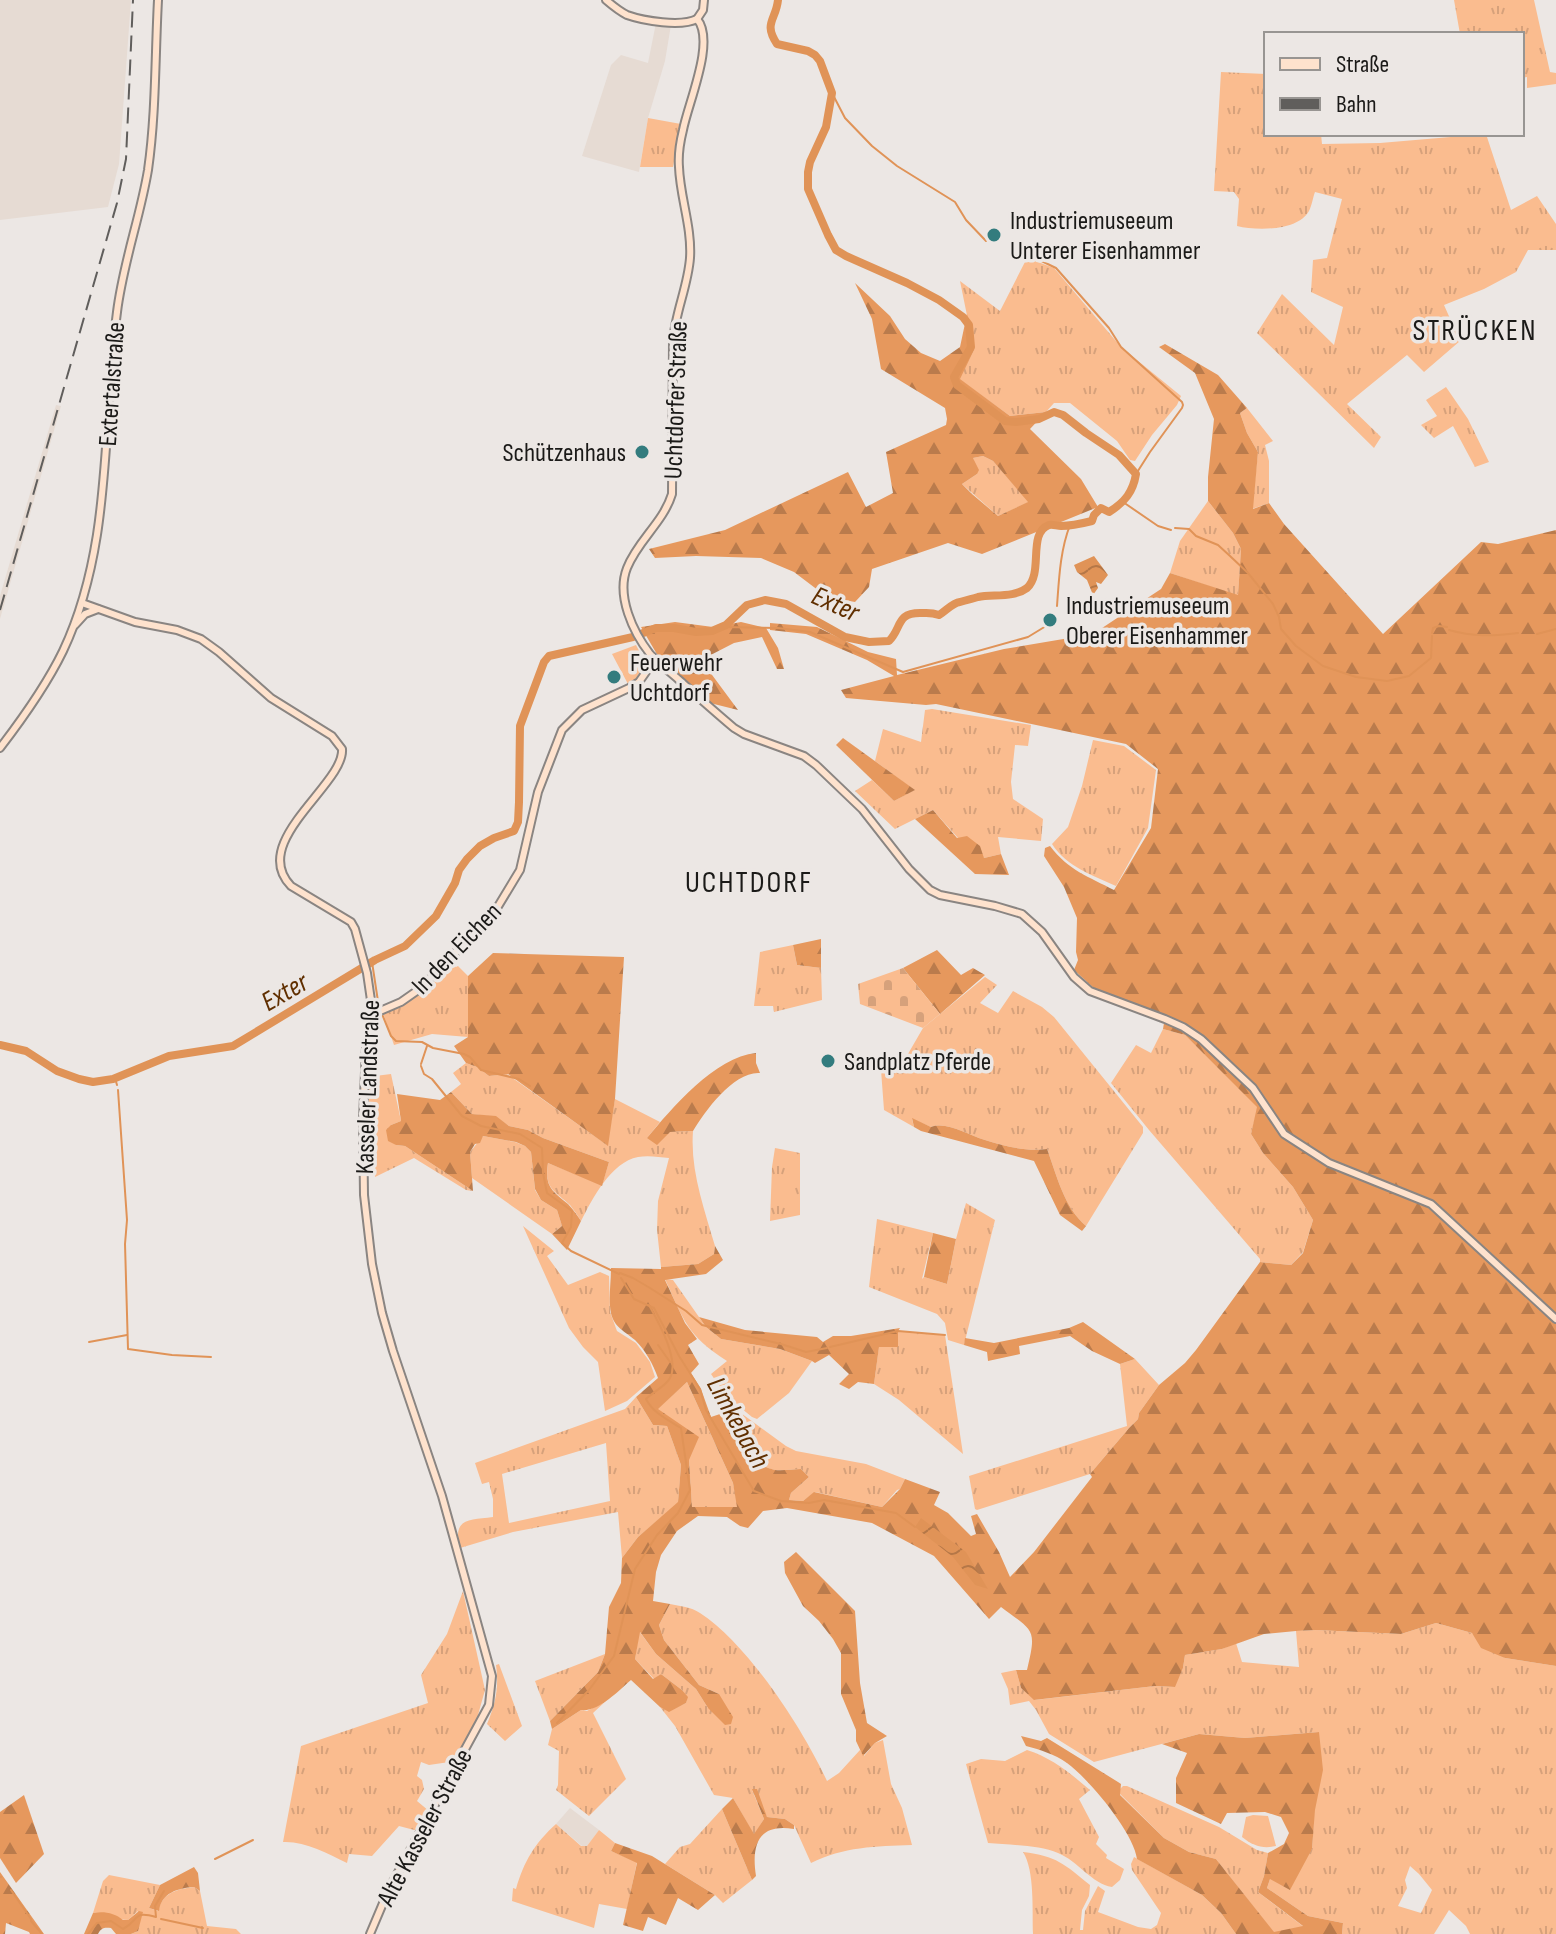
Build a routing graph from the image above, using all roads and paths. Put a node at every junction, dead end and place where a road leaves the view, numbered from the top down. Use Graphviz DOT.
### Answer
graph roads {
  1 [pos="158,0"];
  2 [pos="606,0"];
  3 [pos="704,0"];
  4 [pos="697,19"];
  5 [pos="82,603"];
  6 [pos="98,609"];
  7 [pos="73,628"];
  8 [pos="653,657"];
  9 [pos="0,748"];
  10 [pos="373,1014"];
  11 [pos="1556,1319"];
  12 [pos="481,1721"];
  13 [pos="370,1934"];
  1 -- 5 [label="street, Extertalstraße"];
  2 -- 4 [label="street"];
  3 -- 4 [label="street"];
  4 -- 8 [label="street, Uchtdorfer Straße"];
  5 -- 6 [label="street, Kasseler Landstraße"];
  5 -- 7 [label="street, Extertalstraße"];
  6 -- 7 [label="street"];
  6 -- 10 [label="street, Kasseler Landstraße"];
  7 -- 9 [label="street, Extertalstraße"];
  8 -- 10 [label="street, In den Eichen"];
  8 -- 11 [label="street, Uchtdorfer Straße"];
  10 -- 12 [label="street, Kasseler Landstraße"];
  12 -- 13 [label="street, Alte Kasseler Straße"];
}
